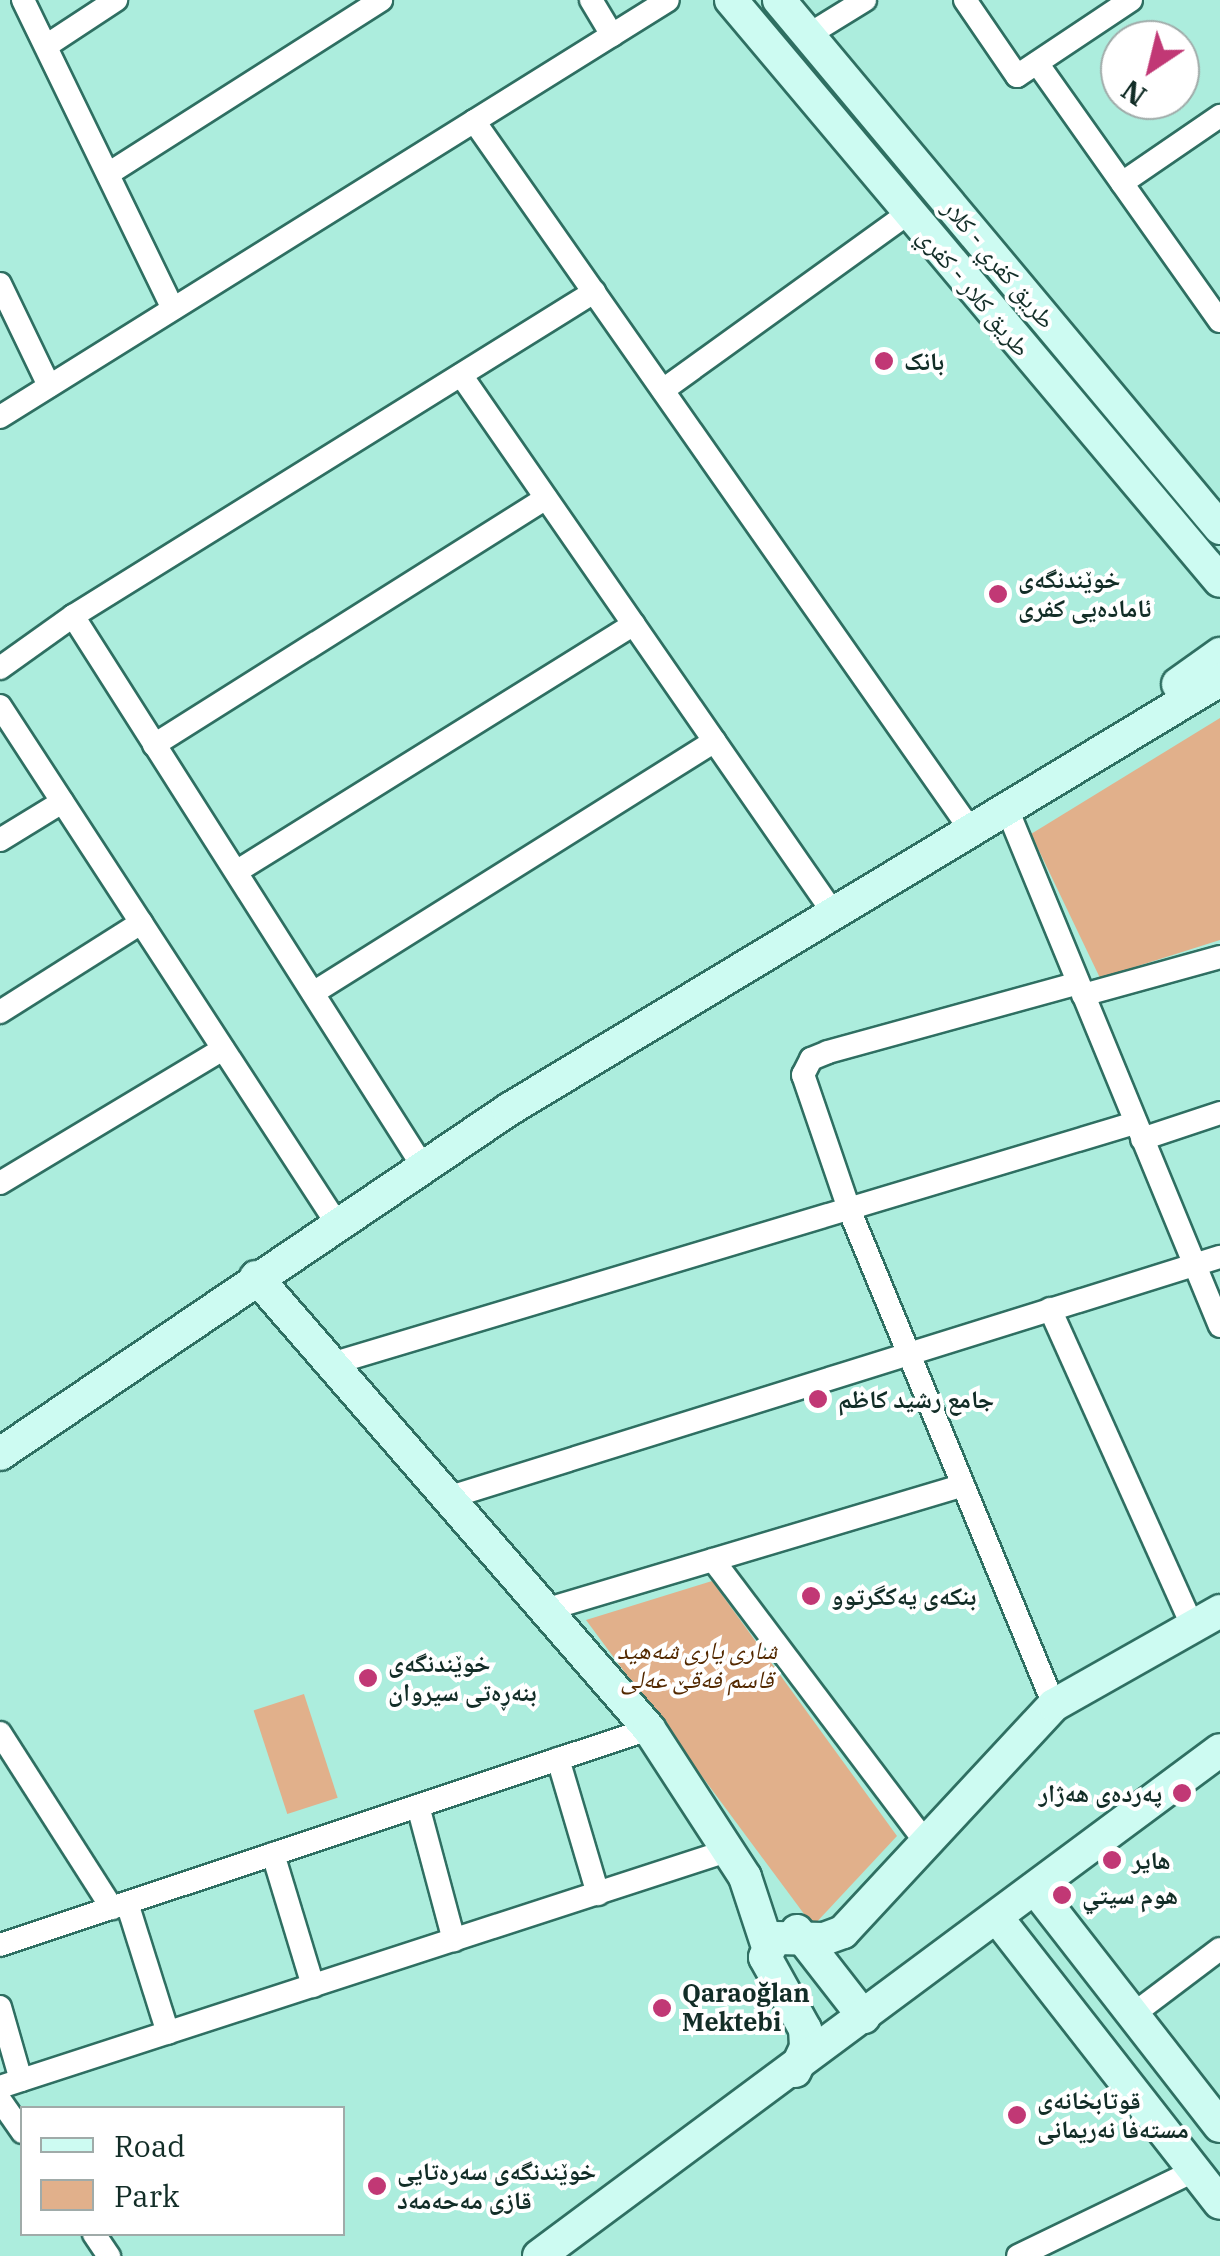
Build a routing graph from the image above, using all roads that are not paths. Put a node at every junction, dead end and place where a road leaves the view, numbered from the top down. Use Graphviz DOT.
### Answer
graph roads {
  1 [pos="23,0"];
  2 [pos="116,0"];
  3 [pos="381,0"];
  4 [pos="591,0"];
  5 [pos="668,0"];
  6 [pos="731,0"];
  7 [pos="778,0"];
  8 [pos="865,0"];
  9 [pos="964,0"];
  10 [pos="1130,0"];
  11 [pos="612,35"];
  12 [pos="808,36"];
  13 [pos="46,46"];
  14 [pos="1037,63"];
  15 [pos="1220,116"];
  16 [pos="474,121"];
  17 [pos="108,174"];
  18 [pos="1122,183"];
  19 [pos="908,213"];
  20 [pos="0,284"];
  21 [pos="594,292"];
  22 [pos="1213,296"];
  23 [pos="173,309"];
  24 [pos="1220,322"];
  25 [pos="461,375"];
  26 [pos="49,386"];
  27 [pos="663,390"];
  28 [pos="0,417"];
  29 [pos="546,498"];
  30 [pos="1220,528"];
  31 [pos="1220,581"];
  32 [pos="73,616"];
  33 [pos="634,624"];
  34 [pos="1220,654"];
  35 [pos="0,668"];
  36 [pos="1220,680"];
  37 [pos="0,706"];
  38 [pos="1119,736"];
  39 [pos="714,741"];
  40 [pos="154,744"];
  41 [pos="62,802"];
  42 [pos="1007,808"];
  43 [pos="970,829"];
  44 [pos="0,840"];
  45 [pos="240,870"];
  46 [pos="832,911"];
  47 [pos="141,923"];
  48 [pos="1220,957"];
  49 [pos="1080,989"];
  50 [pos="313,993"];
  51 [pos="0,1012"];
  52 [pos="224,1049"];
  53 [pos="1220,1112"];
  54 [pos="1139,1131"];
  55 [pos="422,1165"];
  56 [pos="0,1183"];
  57 [pos="849,1209"];
  58 [pos="336,1222"];
  59 [pos="1220,1257"];
  60 [pos="1195,1265"];
  61 [pos="256,1277"];
  62 [pos="1050,1310"];
  63 [pos="1220,1326"];
  64 [pos="907,1350"];
  65 [pos="331,1364"];
  66 [pos="0,1454"];
  67 [pos="963,1486"];
  68 [pos="448,1498"];
  69 [pos="713,1560"];
  70 [pos="545,1610"];
  71 [pos="1206,1618"];
  72 [pos="1054,1705"];
  73 [pos="648,1729"];
  74 [pos="0,1733"];
  75 [pos="1220,1751"];
  76 [pos="558,1759"];
  77 [pos="418,1806"];
  78 [pos="925,1841"];
  79 [pos="273,1854"];
  80 [pos="738,1863"];
  81 [pos="1036,1890"];
  82 [pos="598,1894"];
  83 [pos="119,1905"];
  84 [pos="998,1919"];
  85 [pos="454,1940"];
  86 [pos="806,1940"];
  87 [pos="0,1945"];
  88 [pos="768,1946"];
  89 [pos="1220,1949"];
  90 [pos="314,1986"];
  91 [pos="0,2007"];
  92 [pos="798,2010"];
  93 [pos="1130,2016"];
  94 [pos="857,2023"];
  95 [pos="168,2033"];
  96 [pos="795,2071"];
  97 [pos="11,2083"];
  98 [pos="0,2100"];
  99 [pos="1220,2126"];
  100 [pos="20,2129"];
  101 [pos="1194,2171"];
  102 [pos="1220,2204"];
  103 [pos="539,2256"];
  104 [pos="1018,2256"];
  1 -- 13 [label="street"];
  2 -- 13 [label="street"];
  3 -- 17 [label="street"];
  4 -- 11 [label="street"];
  5 -- 11 [label="street"];
  6 -- 19 [label="street, طريق كلار - كفري"];
  7 -- 12 [label="street, طريق كفري - كلار"];
  8 -- 12 [label="street"];
  9 -- 14 [label="street"];
  10 -- 14 [label="street"];
  11 -- 16 [label="street"];
  12 -- 30 [label="street, طريق كفري - كلار"];
  13 -- 17 [label="street"];
  14 -- 18 [label="street"];
  15 -- 18 [label="street"];
  16 -- 21 [label="street"];
  16 -- 23 [label="street"];
  17 -- 23 [label="street"];
  18 -- 22 [label="street"];
  19 -- 27 [label="street"];
  19 -- 31 [label="street, طريق كلار - كفري"];
  20 -- 26 [label="street"];
  21 -- 25 [label="street"];
  21 -- 27 [label="street"];
  22 -- 24 [label="street"];
  23 -- 26 [label="street"];
  25 -- 29 [label="street"];
  25 -- 32 [label="street"];
  26 -- 28 [label="street"];
  27 -- 43 [label="street"];
  29 -- 33 [label="street"];
  29 -- 40 [label="street"];
  32 -- 35 [label="street"];
  32 -- 40 [label="street"];
  33 -- 39 [label="street"];
  33 -- 45 [label="street"];
  34 -- 38 [label="street"];
  36 -- 38 [label="street"];
  37 -- 41 [label="street"];
  38 -- 42 [label="street"];
  39 -- 46 [label="street"];
  39 -- 50 [label="street"];
  40 -- 45 [label="street"];
  41 -- 44 [label="street"];
  41 -- 47 [label="street"];
  42 -- 43 [label="street"];
  42 -- 49 [label="street"];
  43 -- 46 [label="street"];
  45 -- 50 [label="street"];
  46 -- 55 [label="street"];
  47 -- 51 [label="street"];
  47 -- 52 [label="street"];
  48 -- 49 [label="street"];
  49 -- 54 [label="street"];
  49 -- 57 [label="street"];
  50 -- 55 [label="street"];
  52 -- 56 [label="street"];
  52 -- 58 [label="street"];
  53 -- 54 [label="street"];
  54 -- 57 [label="street"];
  54 -- 60 [label="street"];
  55 -- 58 [label="street"];
  57 -- 64 [label="street"];
  57 -- 65 [label="street"];
  58 -- 61 [label="street"];
  59 -- 60 [label="street"];
  60 -- 62 [label="street"];
  60 -- 63 [label="street"];
  61 -- 65 [label="street"];
  61 -- 66 [label="street"];
  62 -- 64 [label="street"];
  62 -- 71 [label="street"];
  64 -- 67 [label="street"];
  64 -- 68 [label="street"];
  65 -- 68 [label="street"];
  67 -- 69 [label="street"];
  67 -- 72 [label="street"];
  68 -- 70 [label="street"];
  69 -- 70 [label="street"];
  69 -- 78 [label="street"];
  70 -- 73 [label="street"];
  71 -- 72 [label="street"];
  72 -- 78 [label="street"];
  73 -- 76 [label="street"];
  73 -- 80 [label="street"];
  74 -- 83 [label="street"];
  75 -- 81 [label="street"];
  76 -- 77 [label="street"];
  76 -- 82 [label="street"];
  77 -- 79 [label="street"];
  77 -- 85 [label="street"];
  78 -- 86 [label="street"];
  79 -- 83 [label="street"];
  79 -- 90 [label="street"];
  80 -- 82 [label="street"];
  80 -- 86 [label="street"];
  80 -- 88 [label="street"];
  81 -- 84 [label="street"];
  81 -- 93 [label="street"];
  82 -- 85 [label="street"];
  83 -- 87 [label="street"];
  83 -- 95 [label="street"];
  84 -- 94 [label="street"];
  84 -- 101 [label="street"];
  85 -- 90 [label="street"];
  86 -- 88 [label="street"];
  86 -- 94 [label="street"];
  88 -- 92 [label="street"];
  89 -- 93 [label="street"];
  90 -- 95 [label="street"];
  91 -- 97 [label="street"];
  92 -- 94 [label="street"];
  92 -- 96 [label="street"];
  93 -- 99 [label="street"];
  94 -- 96 [label="street"];
  95 -- 97 [label="street"];
  96 -- 103 [label="street"];
  98 -- 100 [label="street"];
  101 -- 102 [label="street"];
  101 -- 104 [label="street"];
}
